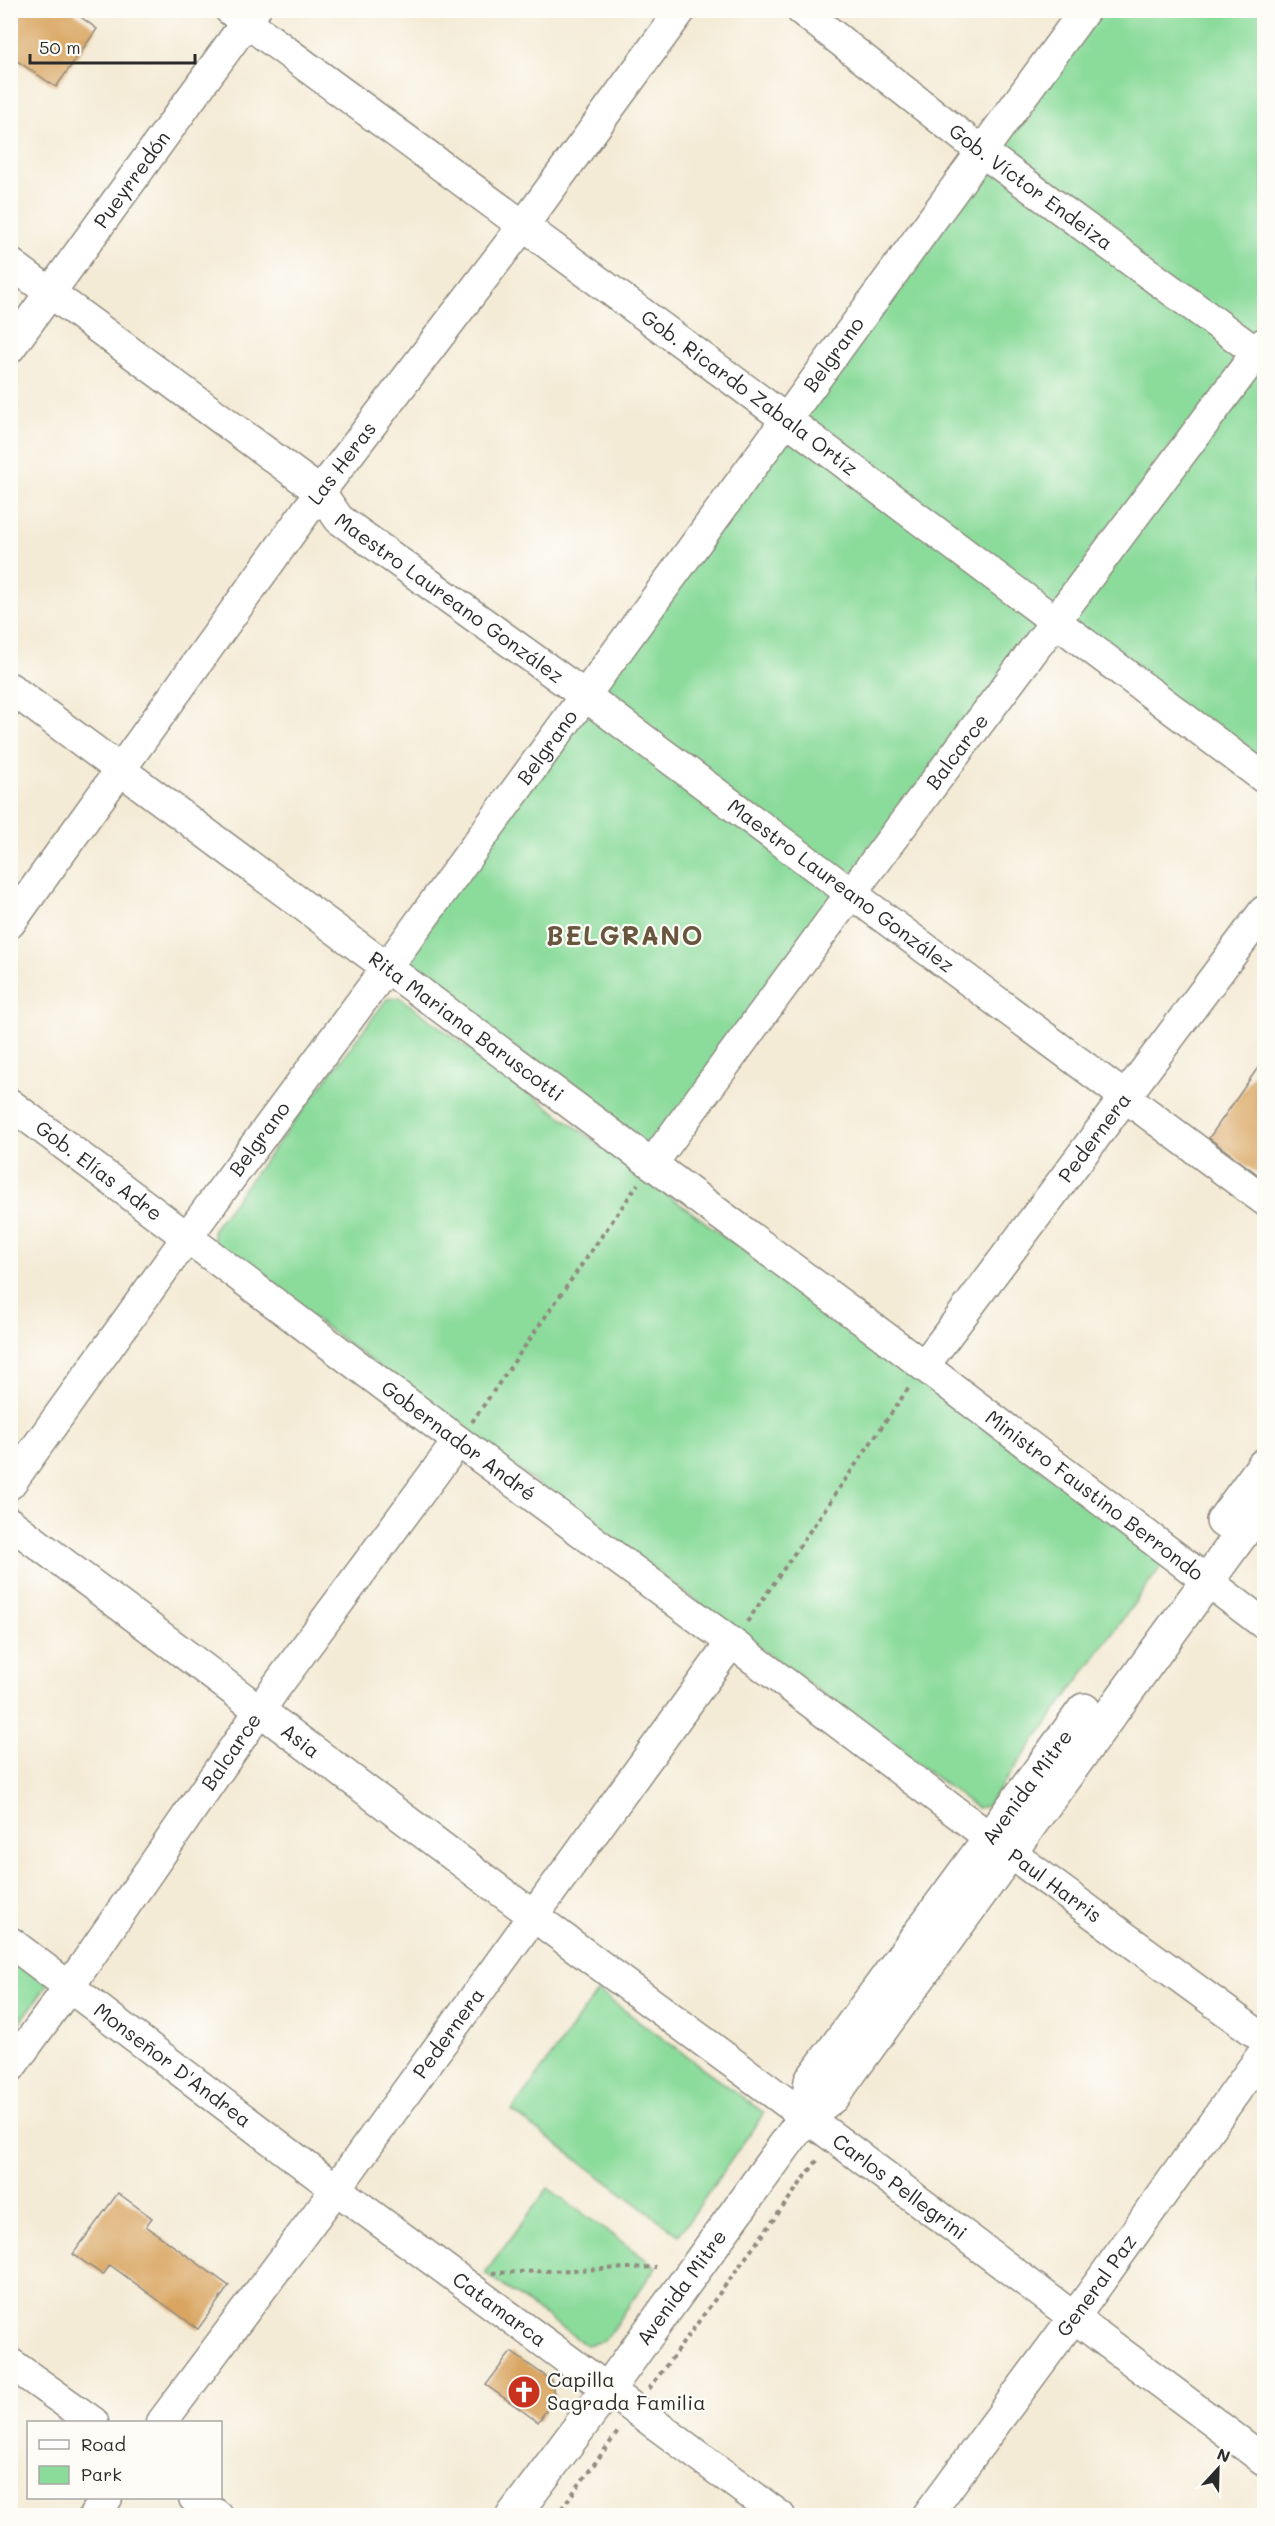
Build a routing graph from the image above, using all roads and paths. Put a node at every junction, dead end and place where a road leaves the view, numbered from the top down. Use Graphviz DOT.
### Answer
graph roads {
  1 [pos="681,10"];
  2 [pos="801,10"];
  3 [pos="1085,10"];
  4 [pos="244,14"];
  5 [pos="981,151"];
  6 [pos="523,226"];
  7 [pos="10,263"];
  8 [pos="50,292"];
  9 [pos="10,348"];
  10 [pos="1262,351"];
  11 [pos="787,420"];
  12 [pos="320,492"];
  13 [pos="1056,621"];
  14 [pos="10,688"];
  15 [pos="584,695"];
  16 [pos="121,769"];
  17 [pos="1264,778"];
  18 [pos="852,892"];
  19 [pos="1264,911"];
  20 [pos="10,923"];
  21 [pos="387,967"];
  22 [pos="1125,1098"];
  23 [pos="10,1104"];
  24 [pos="652,1164"];
  25 [pos="1264,1200"];
  26 [pos="187,1237"];
  27 [pos="924,1366"];
  28 [pos="458,1441"];
  29 [pos="1264,1465"];
  30 [pos="10,1484"];
  31 [pos="1264,1503"];
  32 [pos="10,1523"];
  33 [pos="1198,1575"];
  34 [pos="1264,1624"];
  35 [pos="731,1643"];
  36 [pos="261,1710"];
  37 [pos="999,1846"];
  38 [pos="533,1916"];
  39 [pos="10,1942"];
  40 [pos="69,1987"];
  41 [pos="1264,2039"];
  42 [pos="1264,2052"];
  43 [pos="10,2068"];
  44 [pos="806,2116"];
  45 [pos="336,2188"];
  46 [pos="656,2268"];
  47 [pos="485,2273"];
  48 [pos="1074,2316"];
  49 [pos="10,2363"];
  50 [pos="608,2389"];
  51 [pos="92,2421"];
  52 [pos="163,2421"];
  53 [pos="1264,2460"];
  54 [pos="106,2499"];
  55 [pos="195,2499"];
  56 [pos="94,2516"];
  57 [pos="218,2516"];
  58 [pos="513,2516"];
  59 [pos="780,2516"];
  60 [pos="927,2516"];
  1 -- 6 [label="street, Las Heras"];
  2 -- 5 [label="street, Gob. Víctor Endeiza"];
  3 -- 5 [label="street, Belgrano"];
  4 -- 6 [label="street, Gob. Ricardo Zabala Ortíz"];
  4 -- 8 [label="street, Pueyrredón"];
  5 -- 10 [label="street, Gob. Víctor Endeiza"];
  5 -- 11 [label="street, Belgrano"];
  6 -- 11 [label="street, Gob. Ricardo Zabala Ortíz"];
  6 -- 12 [label="street, Las Heras"];
  7 -- 8 [label="street, Maestro Laureano González"];
  8 -- 9 [label="street, Pueyrredón"];
  8 -- 12 [label="street, Maestro Laureano González"];
  10 -- 13 [label="street, Balcarce"];
  11 -- 13 [label="street, Gob. Ricardo Zabala Ortíz"];
  11 -- 15 [label="street, Belgrano"];
  12 -- 15 [label="street, Maestro Laureano González"];
  12 -- 16 [label="street, Las Heras"];
  13 -- 17 [label="street, Gob. Ricardo Zabala Ortíz"];
  13 -- 18 [label="street, Balcarce"];
  14 -- 16 [label="street, Rita Mariana Baruscotti"];
  15 -- 18 [label="street, Maestro Laureano González"];
  15 -- 21 [label="street, Belgrano"];
  16 -- 20 [label="street, Las Heras"];
  16 -- 21 [label="street, Rita Mariana Baruscotti"];
  18 -- 22 [label="street, Maestro Laureano González"];
  18 -- 24 [label="street, Balcarce"];
  19 -- 22 [label="street, Pedernera"];
  21 -- 24 [label="street, Rita Mariana Baruscotti"];
  21 -- 26 [label="street, Belgrano"];
  22 -- 25 [label="street, Maestro Laureano González"];
  22 -- 27 [label="street, Pedernera"];
  23 -- 26 [label="street, Gob. Elías Adre"];
  24 -- 27 [label="street, Rita Mariana Baruscotti"];
  24 -- 28 [label="path"];
  26 -- 28 [label="street, Gobernador André"];
  26 -- 30 [label="street, Belgrano"];
  27 -- 33 [label="street, Ministro Faustino Berrondo"];
  27 -- 35 [label="path"];
  28 -- 35 [label="street, Gobernador André"];
  28 -- 36 [label="street, Balcarce"];
  29 -- 33 [label="main road, Avenida Mitre"];
  31 -- 33 [label="main road, Avenida Mitre"];
  32 -- 36 [label="street, Asia"];
  33 -- 34 [label="street, Ministro Faustino Berrondo"];
  33 -- 37 [label="main road, Avenida Mitre"];
  35 -- 37 [label="street, Paul Harris"];
  35 -- 38 [label="street, Pedernera"];
  36 -- 38 [label="street, Asia"];
  36 -- 40 [label="street, Balcarce"];
  37 -- 41 [label="street, Paul Harris"];
  37 -- 44 [label="main road, Avenida Mitre"];
  38 -- 44 [label="street, Carlos Pellegrini"];
  38 -- 45 [label="street, Pedernera"];
  39 -- 40 [label="street, Monseñor D'Andrea"];
  40 -- 43 [label="street, Balcarce"];
  40 -- 45 [label="street, Monseñor D'Andrea"];
  42 -- 48 [label="street, General Paz"];
  44 -- 48 [label="street, Carlos Pellegrini"];
  44 -- 50 [label="main road, Avenida Mitre"];
  45 -- 50 [label="street, Catamarca"];
  45 -- 52 [label="street, Pedernera"];
  46 -- 47 [label="path"];
  48 -- 53 [label="street, Carlos Pellegrini"];
  48 -- 60 [label="street, General Paz"];
  49 -- 51 [label="street"];
  50 -- 58 [label="main road, Avenida Mitre"];
  50 -- 59 [label="street, Catamarca"];
  54 -- 56 [label="street"];
  55 -- 57 [label="street"];
}
